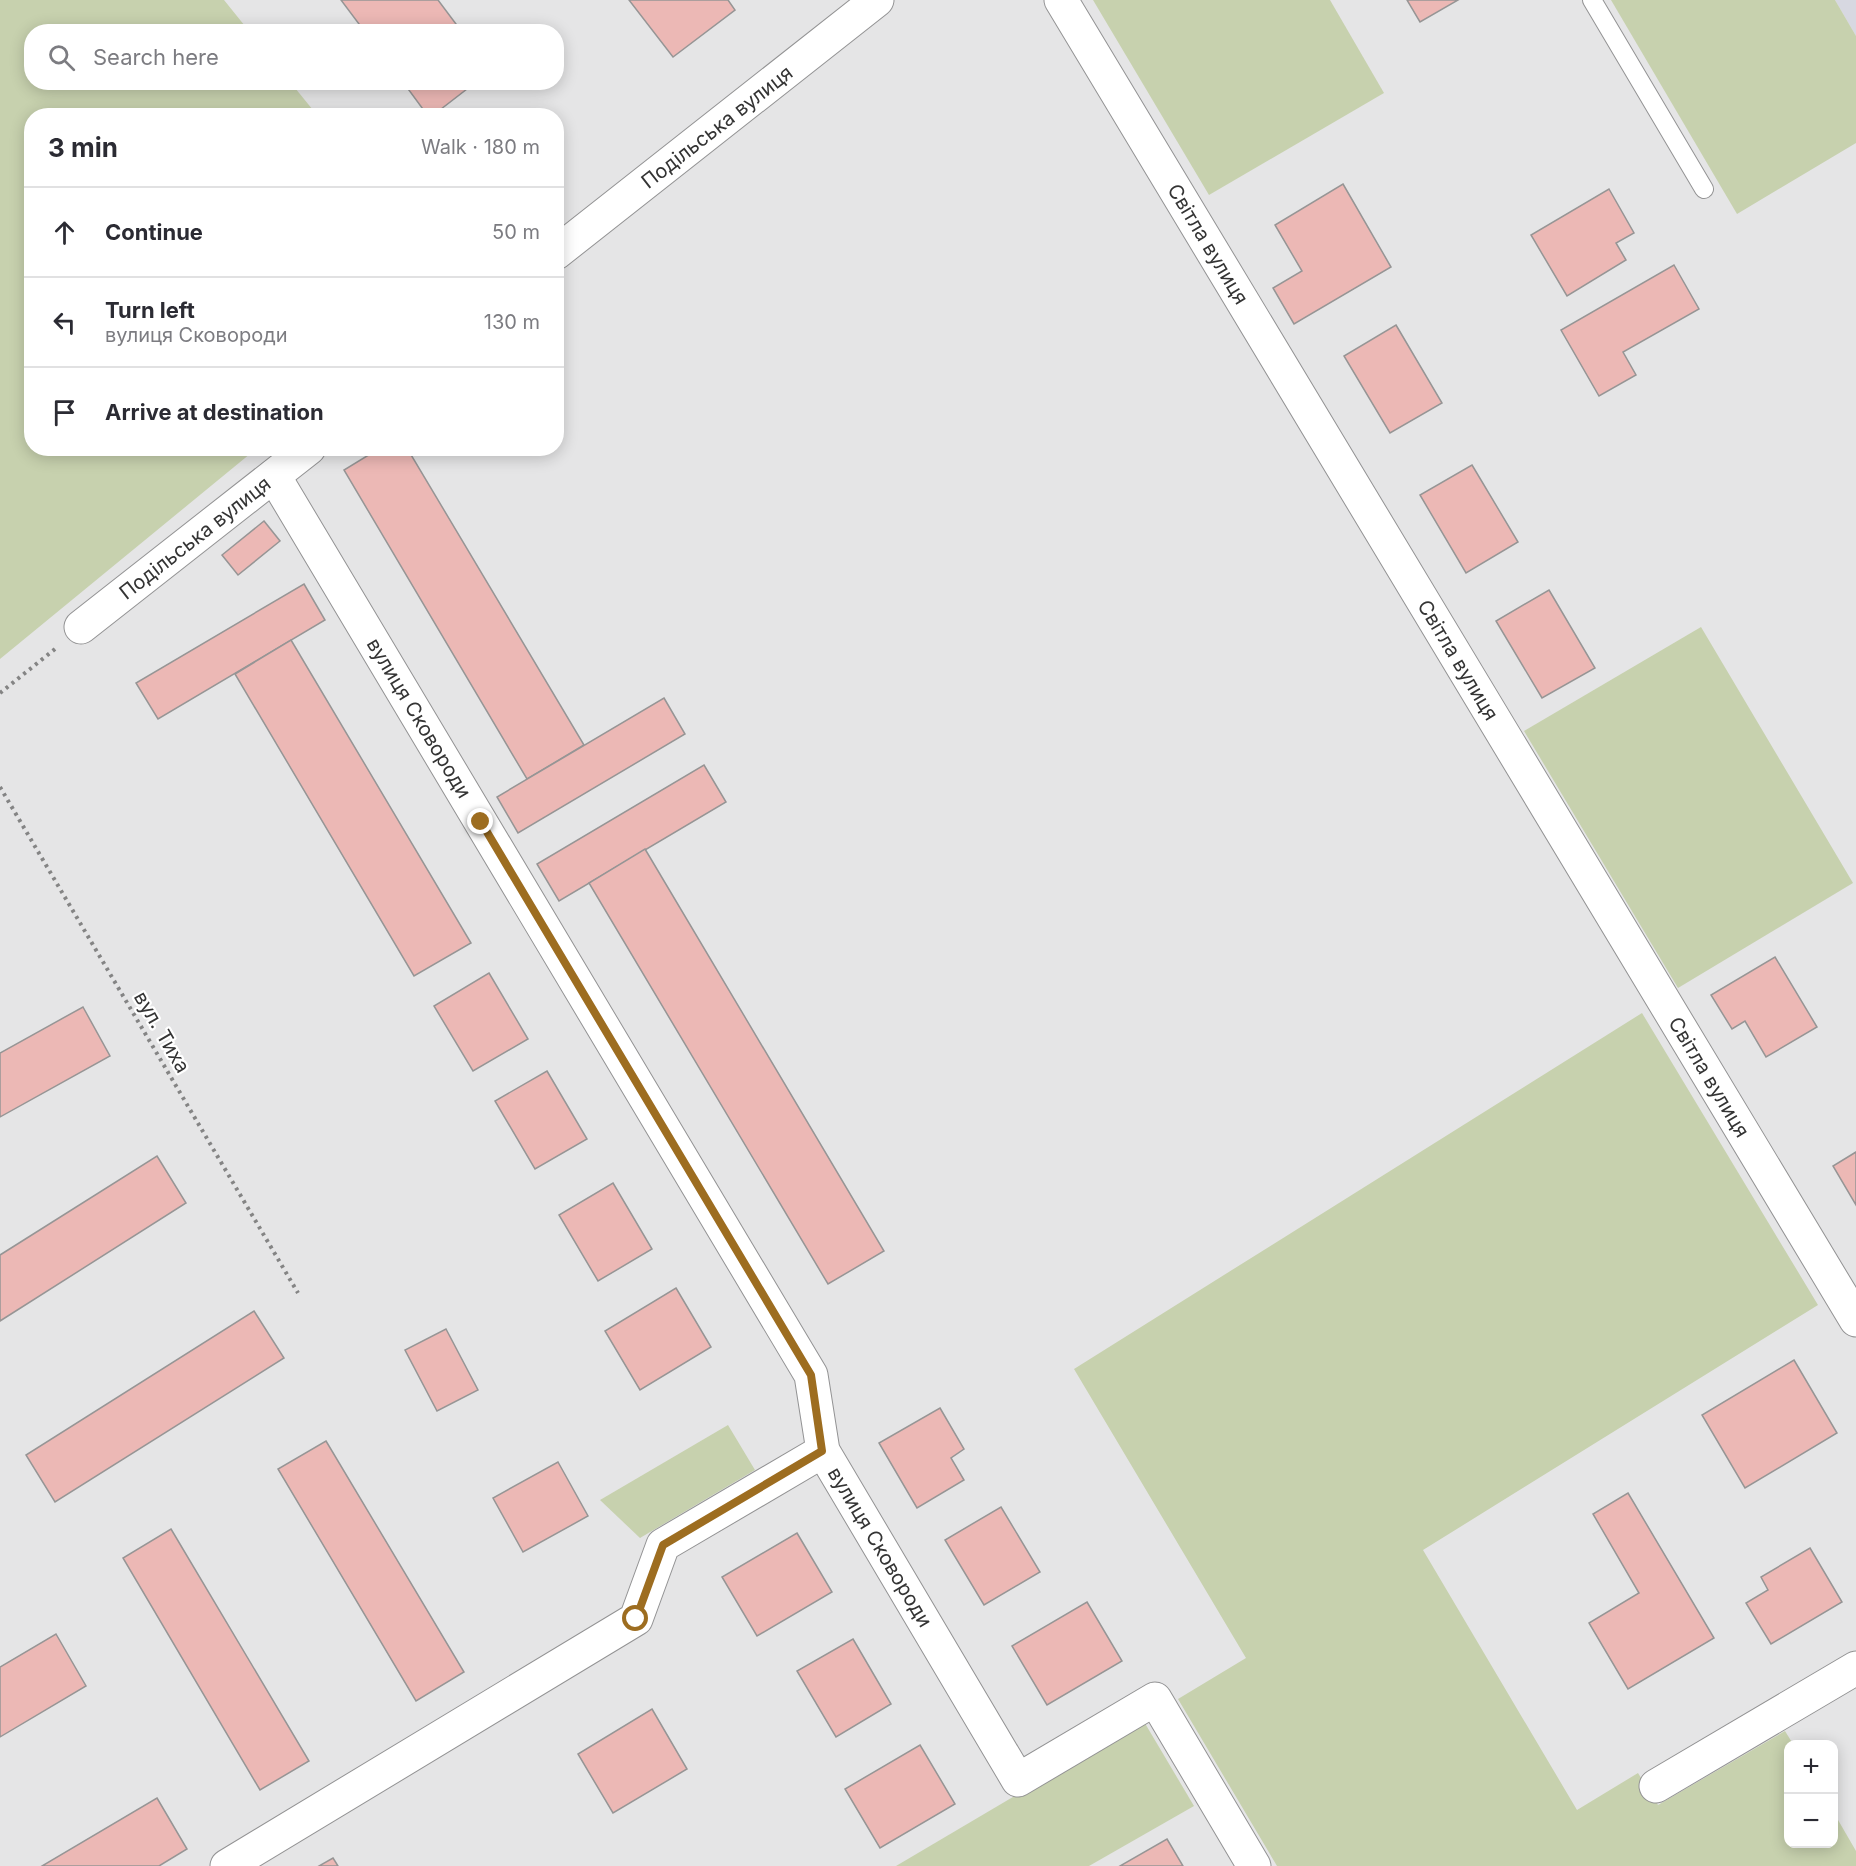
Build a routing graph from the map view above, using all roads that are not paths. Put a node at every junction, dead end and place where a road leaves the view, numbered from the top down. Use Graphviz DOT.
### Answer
graph roads {
  1 [pos="877,0"];
  2 [pos="1061,0"];
  3 [pos="1592,0"];
  4 [pos="1704,189"];
  5 [pos="564,247"];
  6 [pos="299,456"];
  7 [pos="274,476"];
  8 [pos="81,627"];
  9 [pos="1856,1320"];
  10 [pos="822,1451"];
  11 [pos="1856,1668"];
  12 [pos="1656,1786"];
  13 [pos="228,1866"];
  14 [pos="1254,1866"];
  1 -- 5 [label="street, Подільська вулиця"];
  2 -- 9 [label="street, Світла вулиця"];
  3 -- 4 [label="lane"];
  6 -- 7 [label="street, Подільська вулиця"];
  7 -- 8 [label="street, Подільська вулиця"];
  7 -- 10 [label="street, вулиця Сковороди"];
  10 -- 13 [label="street"];
  10 -- 14 [label="street, вулиця Сковороди"];
  11 -- 12 [label="street"];
}
